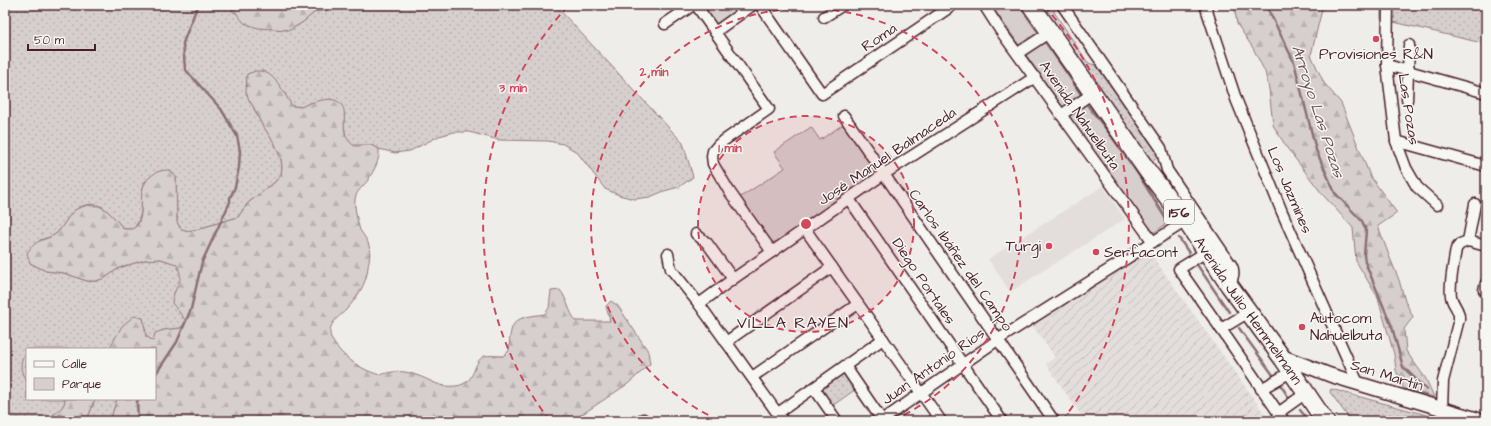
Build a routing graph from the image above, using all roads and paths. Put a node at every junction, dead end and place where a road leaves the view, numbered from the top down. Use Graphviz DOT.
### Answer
graph roads {
  1 [pos="692,5"];
  2 [pos="696,5"];
  3 [pos="753,5"];
  4 [pos="760,5"];
  5 [pos="843,5"];
  6 [pos="953,5"];
  7 [pos="984,5"];
  8 [pos="1031,5"];
  9 [pos="1062,5"];
  10 [pos="1205,5"];
  11 [pos="1388,5"];
  12 [pos="824,17"];
  13 [pos="665,24"];
  14 [pos="715,32"];
  15 [pos="1050,32"];
  16 [pos="1408,44"];
  17 [pos="1018,54"];
  18 [pos="1387,64"];
  19 [pos="1408,70"];
  20 [pos="1035,77"];
  21 [pos="1486,93"];
  22 [pos="1093,94"];
  23 [pos="1407,100"];
  24 [pos="1061,115"];
  25 [pos="844,116"];
  26 [pos="1396,141"];
  27 [pos="1486,166"];
  28 [pos="884,174"];
  29 [pos="849,199"];
  30 [pos="1475,204"];
  31 [pos="1437,205"];
  32 [pos="1186,221"];
  33 [pos="805,229"];
  34 [pos="696,234"];
  35 [pos="1468,241"];
  36 [pos="1153,242"];
  37 [pos="1486,246"];
  38 [pos="772,252"];
  39 [pos="1206,252"];
  40 [pos="668,254"];
  41 [pos="832,267"];
  42 [pos="733,279"];
  43 [pos="1229,285"];
  44 [pos="699,304"];
  45 [pos="858,304"];
  46 [pos="1249,312"];
  47 [pos="1221,330"];
  48 [pos="883,339"];
  49 [pos="999,340"];
  50 [pos="726,342"];
  51 [pos="963,364"];
  52 [pos="845,366"];
  53 [pos="1287,366"];
  54 [pos="752,378"];
  55 [pos="1358,383"];
  56 [pos="814,388"];
  57 [pos="1261,389"];
  58 [pos="921,393"];
  59 [pos="1306,393"];
  60 [pos="1442,408"];
  61 [pos="780,417"];
  62 [pos="1281,417"];
  63 [pos="837,421"];
  64 [pos="881,421"];
  65 [pos="941,421"];
  66 [pos="1002,421"];
  67 [pos="1054,421"];
  68 [pos="1325,421"];
  69 [pos="1483,421"];
  1 -- 13 [label="street"];
  2 -- 14 [label="street"];
  3 -- 14 [label="street"];
  4 -- 6 [label="street, Roma"];
  5 -- 12 [label="street"];
  7 -- 17 [label="street, Avenida Nahuelbuta"];
  8 -- 15 [label="highway, Avenida Julio Hemmelmann / 156"];
  9 -- 43 [label="street"];
  10 -- 55 [label="street, Los Jazmines"];
  11 -- 18 [label="street, Las Pozas"];
  14 -- 38 [label="street"];
  15 -- 17 [label="street"];
  15 -- 22 [label="highway, Avenida Julio Hemmelmann / 156"];
  16 -- 19 [label="street"];
  17 -- 20 [label="street, Avenida Nahuelbuta"];
  18 -- 19 [label="street"];
  18 -- 26 [label="street, Las Pozas"];
  19 -- 21 [label="street"];
  19 -- 23 [label="street"];
  20 -- 24 [label="street, Avenida Nahuelbuta"];
  20 -- 28 [label="street, José Manuel Balmaceda"];
  22 -- 24 [label="street"];
  22 -- 32 [label="highway, Avenida Julio Hemmelmann / 156"];
  24 -- 36 [label="street, Avenida Nahuelbuta"];
  25 -- 28 [label="street, Carlos Ibáñez del Campo"];
  26 -- 27 [label="street"];
  26 -- 31 [label="street, Las Pozas"];
  28 -- 29 [label="street, José Manuel Balmaceda"];
  28 -- 49 [label="street, Carlos Ibáñez del Campo"];
  29 -- 33 [label="street, José Manuel Balmaceda"];
  29 -- 51 [label="street, Diego Portales"];
  30 -- 35 [label="street"];
  32 -- 36 [label="street, Juan Antonio Ríos"];
  32 -- 39 [label="highway, Avenida Julio Hemmelmann / 156"];
  33 -- 38 [label="street, José Manuel Balmaceda"];
  33 -- 41 [label="street"];
  34 -- 42 [label="street"];
  35 -- 37 [label="street"];
  35 -- 60 [label="street"];
  36 -- 49 [label="street, Juan Antonio Ríos"];
  38 -- 42 [label="street, José Manuel Balmaceda"];
  39 -- 43 [label="highway, Avenida Julio Hemmelmann / 156"];
  39 -- 47 [label="street"];
  40 -- 44 [label="street"];
  41 -- 45 [label="street"];
  41 -- 50 [label="street"];
  42 -- 44 [label="street, José Manuel Balmaceda"];
  43 -- 46 [label="highway, Avenida Julio Hemmelmann / 156"];
  44 -- 50 [label="street"];
  45 -- 48 [label="street"];
  45 -- 54 [label="street"];
  46 -- 47 [label="street"];
  46 -- 53 [label="highway, Avenida Julio Hemmelmann / 156"];
  47 -- 57 [label="street"];
  48 -- 52 [label="street"];
  48 -- 58 [label="street"];
  49 -- 51 [label="street, Juan Antonio Ríos"];
  49 -- 67 [label="street, Carlos Ibáñez del Campo"];
  50 -- 54 [label="street"];
  51 -- 58 [label="street, Juan Antonio Ríos"];
  51 -- 66 [label="street, Diego Portales"];
  52 -- 56 [label="street"];
  52 -- 64 [label="street"];
  53 -- 55 [label="street, San Martín"];
  53 -- 57 [label="street"];
  53 -- 59 [label="highway, Avenida Julio Hemmelmann / 156"];
  54 -- 61 [label="street"];
  55 -- 60 [label="street, San Martín"];
  56 -- 61 [label="street"];
  56 -- 63 [label="street"];
  57 -- 62 [label="street"];
  58 -- 64 [label="street, Juan Antonio Ríos"];
  58 -- 65 [label="street"];
  59 -- 62 [label="street"];
  59 -- 68 [label="highway, Avenida Julio Hemmelmann / 156"];
  60 -- 69 [label="street, San Martín"];
}
